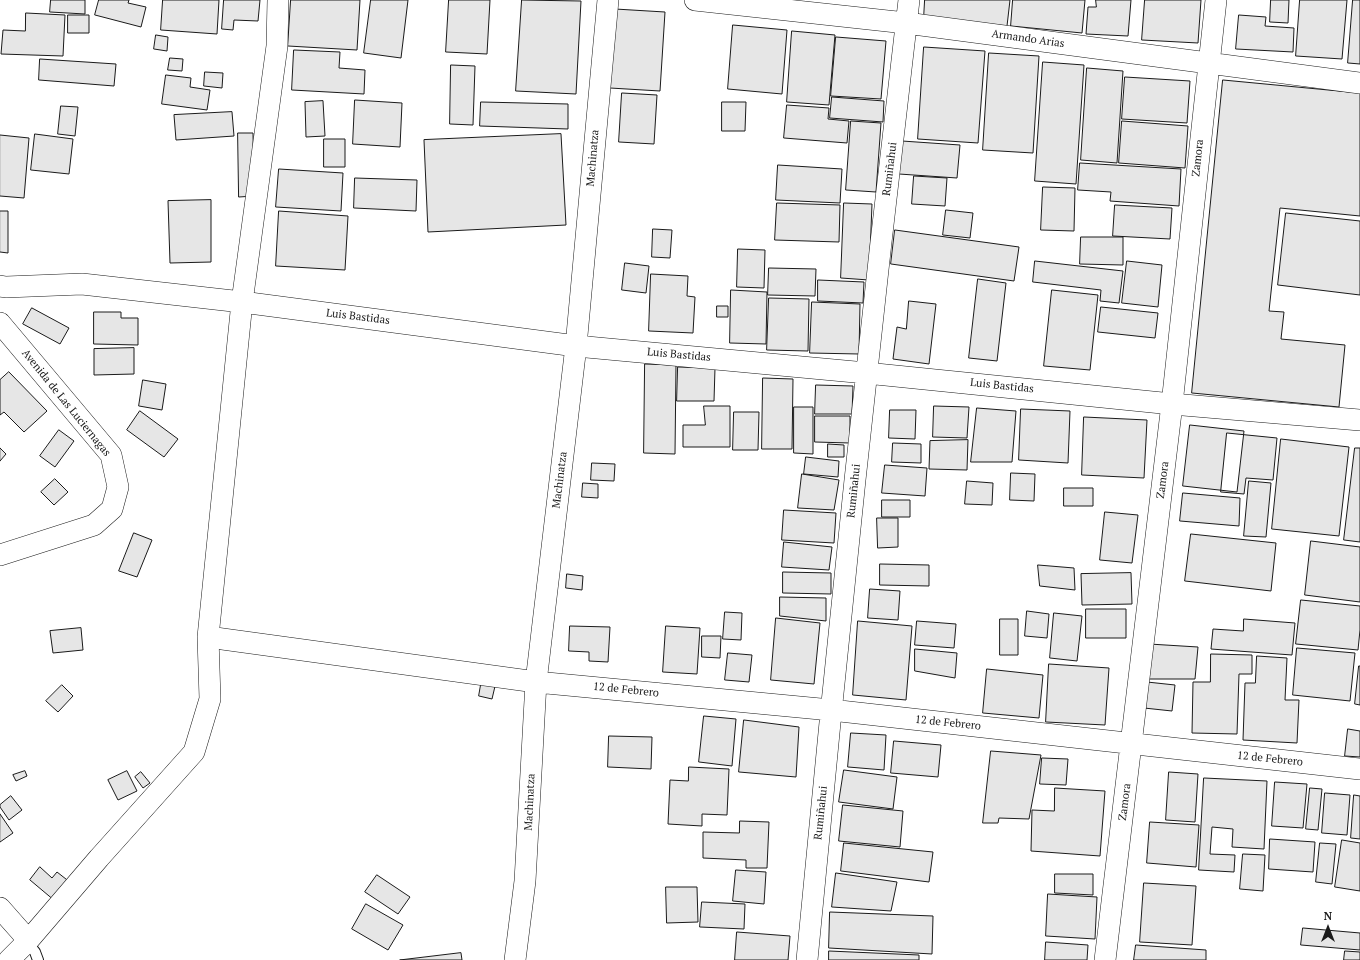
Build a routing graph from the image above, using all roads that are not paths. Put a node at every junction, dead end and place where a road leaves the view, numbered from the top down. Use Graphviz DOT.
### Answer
graph roads {
  1 [pos="278,0"];
  2 [pos="608,0"];
  3 [pos="695,0"];
  4 [pos="909,0"];
  5 [pos="1216,0"];
  6 [pos="906,23"];
  7 [pos="1208,63"];
  8 [pos="1360,83"];
  9 [pos="0,286"];
  10 [pos="242,302"];
  11 [pos="0,323"];
  12 [pos="576,346"];
  13 [pos="866,373"];
  14 [pos="1172,404"];
  15 [pos="1360,420"];
  16 [pos="0,555"];
  17 [pos="208,637"];
  18 [pos="536,682"];
  19 [pos="831,710"];
  20 [pos="1132,743"];
  21 [pos="1360,769"];
  22 [pos="0,908"];
  23 [pos="27,942"];
  24 [pos="9,960"];
  25 [pos="38,960"];
  26 [pos="515,960"];
  27 [pos="806,960"];
  28 [pos="1105,960"];
  1 -- 10 [label="street"];
  2 -- 12 [label="street, Machinatza"];
  3 -- 6 [label="street, Armando Arias"];
  4 -- 6 [label="street, Rumiñahui"];
  5 -- 7 [label="street, Zamora"];
  6 -- 7 [label="street, Armando Arias"];
  6 -- 13 [label="street, Rumiñahui"];
  7 -- 8 [label="street, Armando Arias"];
  7 -- 14 [label="street, Zamora"];
  9 -- 10 [label="street, Luis Bastidas"];
  10 -- 12 [label="street, Luis Bastidas"];
  10 -- 17 [label="street"];
  11 -- 16 [label="street, Avenida de Las Luciernagas"];
  12 -- 13 [label="street, Luis Bastidas"];
  12 -- 18 [label="street, Machinatza"];
  13 -- 14 [label="street, Luis Bastidas"];
  13 -- 19 [label="street, Rumiñahui"];
  14 -- 15 [label="street, Luis Bastidas"];
  14 -- 20 [label="street, Zamora"];
  17 -- 18 [label="street, 12 de Febrero"];
  17 -- 23 [label="street"];
  18 -- 19 [label="street, 12 de Febrero"];
  18 -- 26 [label="street, Machinatza"];
  19 -- 20 [label="street, 12 de Febrero"];
  19 -- 27 [label="street, Rumiñahui"];
  20 -- 21 [label="street, 12 de Febrero"];
  20 -- 28 [label="street, Zamora"];
  22 -- 23 [label="street"];
  23 -- 24 [label="street"];
  23 -- 25 [label="lane"];
}
